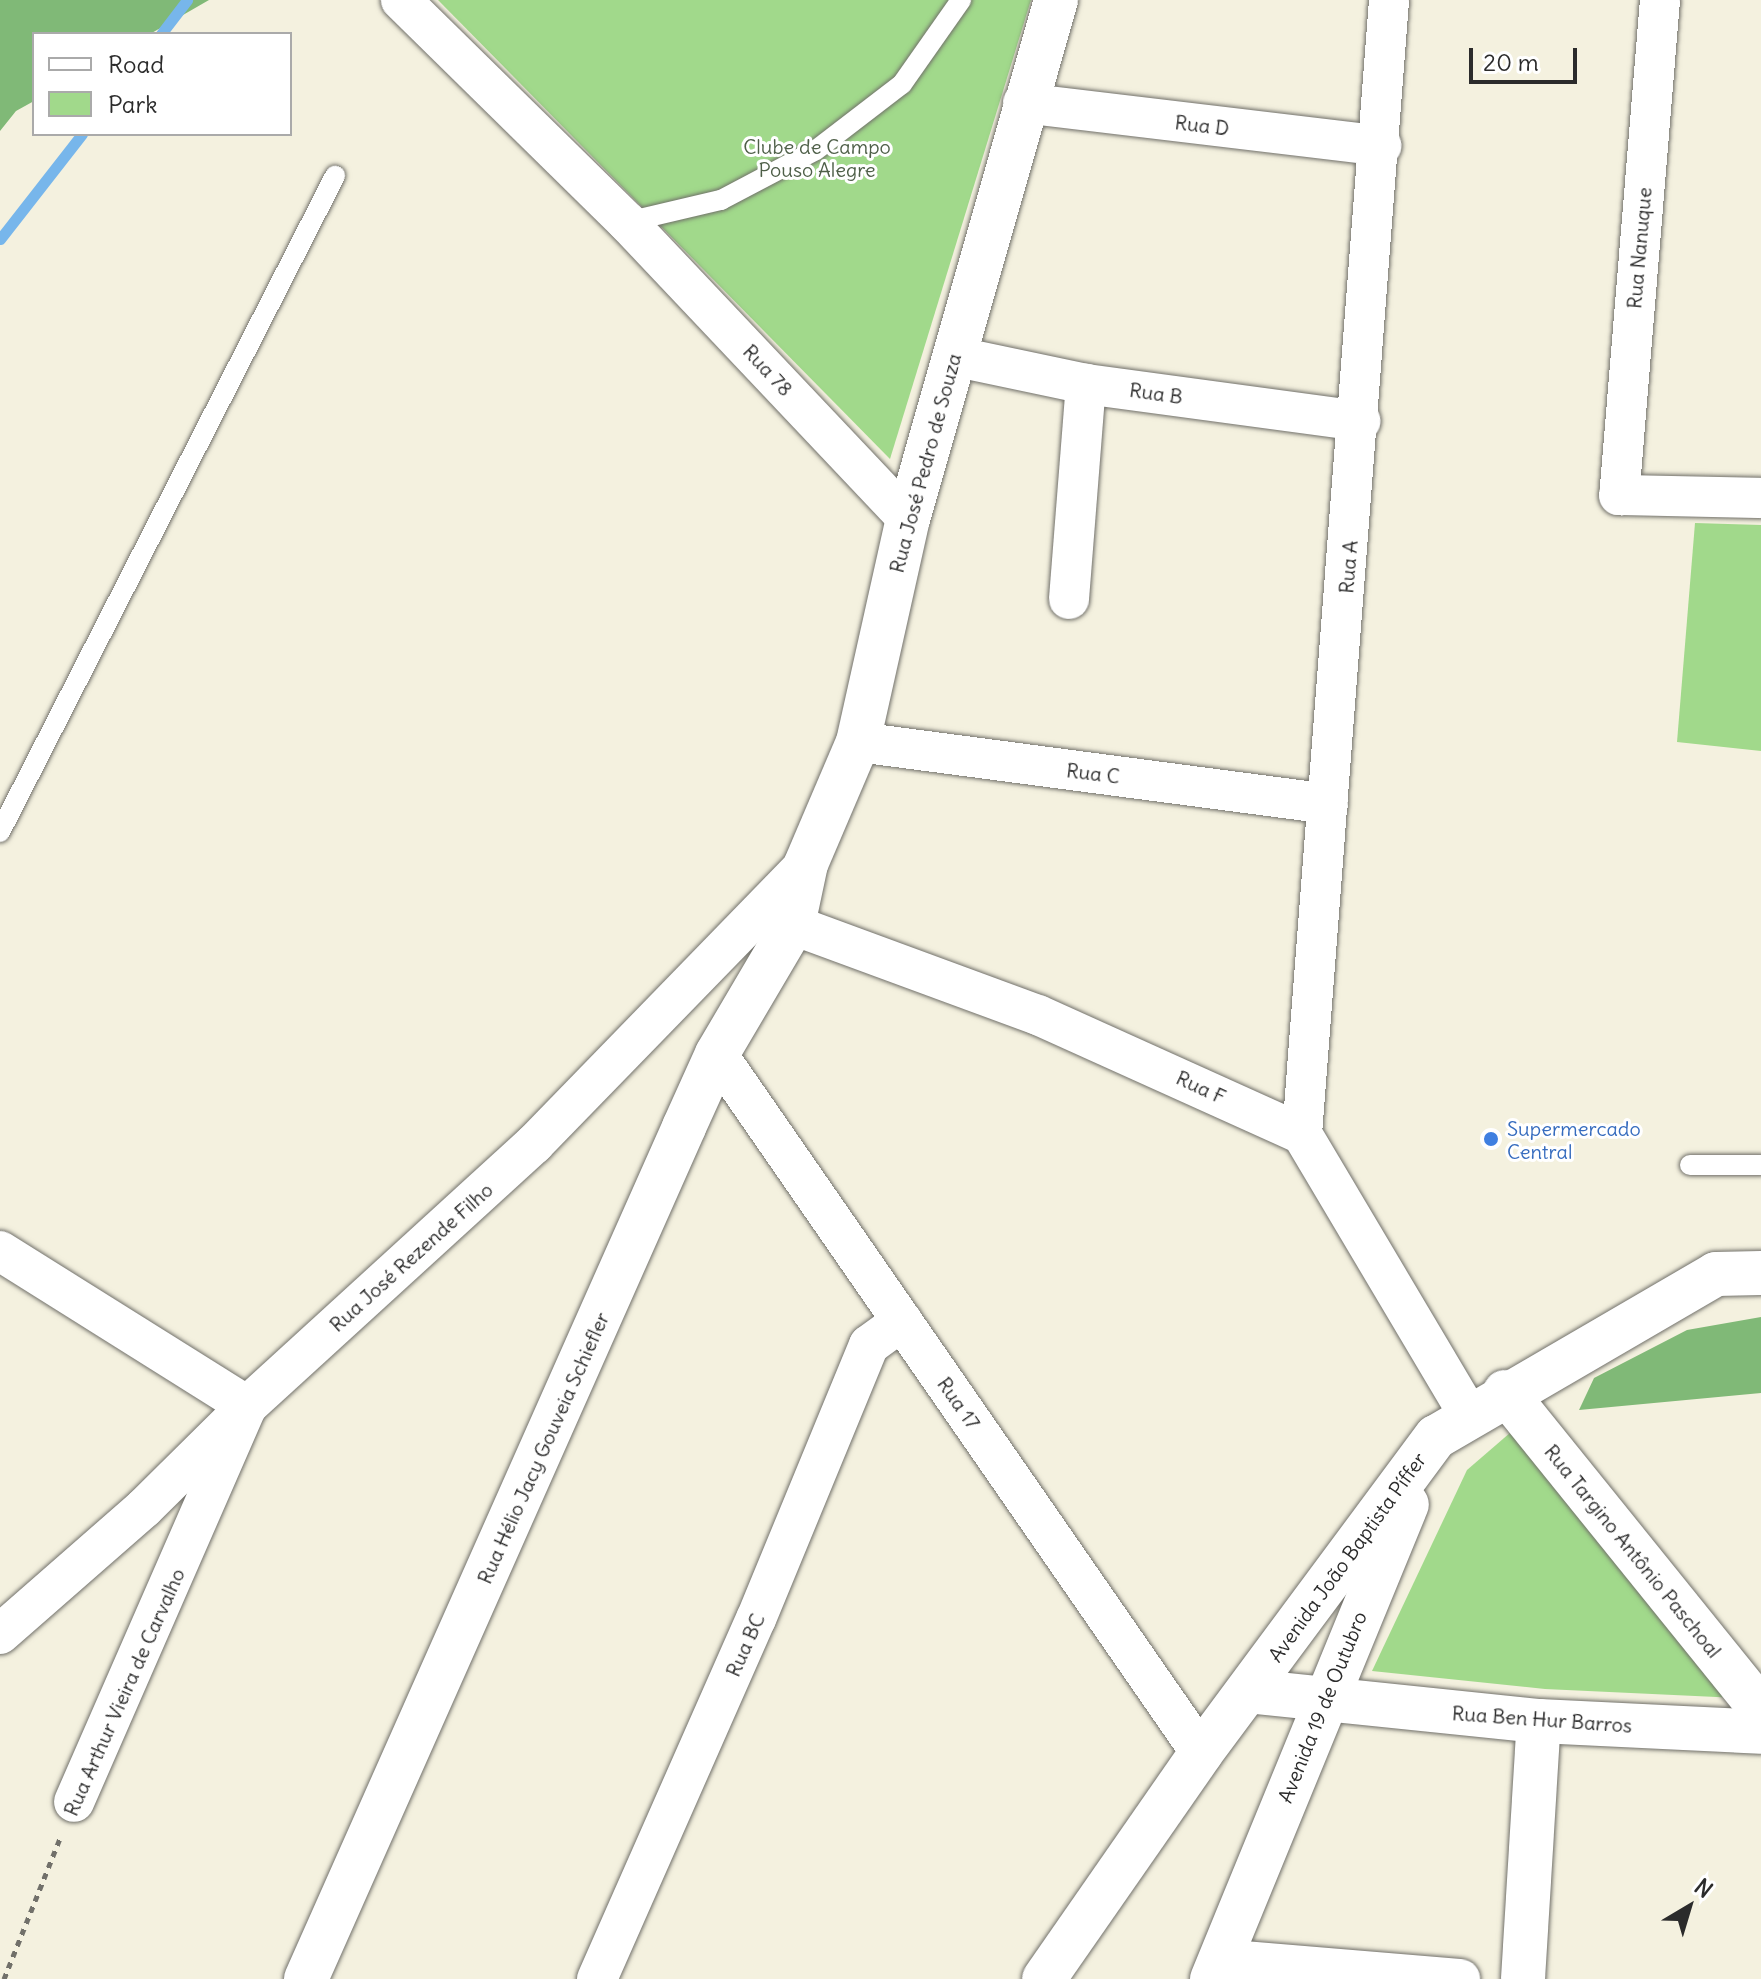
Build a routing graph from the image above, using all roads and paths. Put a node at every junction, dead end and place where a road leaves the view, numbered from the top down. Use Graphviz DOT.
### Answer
graph roads {
  1 [pos="401,0"];
  2 [pos="961,0"];
  3 [pos="1056,0"];
  4 [pos="1389,0"];
  5 [pos="1660,0"];
  6 [pos="1023,103"];
  7 [pos="1381,146"];
  8 [pos="335,176"];
  9 [pos="627,222"];
  10 [pos="953,356"];
  11 [pos="1086,384"];
  12 [pos="1361,421"];
  13 [pos="1761,498"];
  14 [pos="908,519"];
  15 [pos="1069,599"];
  16 [pos="858,742"];
  17 [pos="1328,804"];
  18 [pos="0,832"];
  19 [pos="806,864"];
  20 [pos="793,925"];
  21 [pos="717,1054"];
  22 [pos="1302,1134"];
  23 [pos="1690,1165"];
  24 [pos="1761,1165"];
  25 [pos="0,1251"];
  26 [pos="1761,1273"];
  27 [pos="902,1321"];
  28 [pos="1505,1392"];
  29 [pos="247,1406"];
  30 [pos="1452,1426"];
  31 [pos="0,1634"];
  32 [pos="1349,1640"];
  33 [pos="1248,1691"];
  34 [pos="1323,1699"];
  35 [pos="1761,1709"];
  36 [pos="1539,1721"];
  37 [pos="1761,1732"];
  38 [pos="1201,1753"];
  39 [pos="74,1802"];
  40 [pos="1216,1969"];
  41 [pos="4,1979"];
  42 [pos="306,1979"];
  43 [pos="597,1979"];
  44 [pos="1044,1979"];
  45 [pos="1460,1979"];
  46 [pos="1523,1979"];
  1 -- 9 [label="street, Rua 78"];
  2 -- 9 [label="lane"];
  3 -- 6 [label="street, Rua José Pedro de Souza"];
  4 -- 7 [label="street, Rua A"];
  5 -- 13 [label="street, Rua Nanuque"];
  6 -- 7 [label="street, Rua D"];
  6 -- 10 [label="street, Rua José Pedro de Souza"];
  7 -- 12 [label="street, Rua A"];
  8 -- 18 [label="lane"];
  9 -- 14 [label="street, Rua 78"];
  10 -- 11 [label="street, Rua B"];
  10 -- 14 [label="street, Rua José Pedro de Souza"];
  11 -- 12 [label="street, Rua B"];
  11 -- 15 [label="street"];
  12 -- 17 [label="street, Rua A"];
  14 -- 16 [label="street, Rua José Pedro de Souza"];
  16 -- 17 [label="street, Rua C"];
  16 -- 19 [label="street, Rua José Pedro de Souza"];
  17 -- 22 [label="street, Rua A"];
  19 -- 20 [label="street, Rua José Pedro de Souza"];
  19 -- 29 [label="street, Rua José Rezende Filho"];
  20 -- 21 [label="street, Rua Hélio Jacy Gouveia Schiefler"];
  20 -- 22 [label="street, Rua F"];
  21 -- 27 [label="street, Rua 17"];
  21 -- 42 [label="street, Rua Hélio Jacy Gouveia Schiefler"];
  22 -- 30 [label="street"];
  23 -- 24 [label="lane"];
  25 -- 29 [label="street"];
  26 -- 28 [label="street, Avenida João Baptista Píffer"];
  27 -- 38 [label="street, Rua 17"];
  27 -- 43 [label="street, Rua BC"];
  28 -- 30 [label="street, Avenida João Baptista Píffer"];
  28 -- 35 [label="street, Rua Targino Antônio Paschoal"];
  29 -- 31 [label="street, Rua José Rezende Filho"];
  29 -- 39 [label="street, Rua Arthur Vieira de Carvalho"];
  30 -- 32 [label="street, Avenida 19 de Outubro"];
  30 -- 33 [label="street, Avenida João Baptista Píffer"];
  32 -- 33 [label="street"];
  32 -- 34 [label="street, Avenida 19 de Outubro"];
  33 -- 34 [label="street, Rua Ben Hur Barros"];
  33 -- 38 [label="street, Avenida João Baptista Píffer"];
  34 -- 36 [label="street, Rua Ben Hur Barros"];
  34 -- 40 [label="street, Avenida 19 de Outubro"];
  36 -- 37 [label="street, Rua Ben Hur Barros"];
  36 -- 46 [label="street"];
  38 -- 44 [label="street, Avenida João Baptista Píffer"];
  39 -- 41 [label="path, Rua Arthur Vieira de Carvalho"];
  40 -- 45 [label="street"];
}
